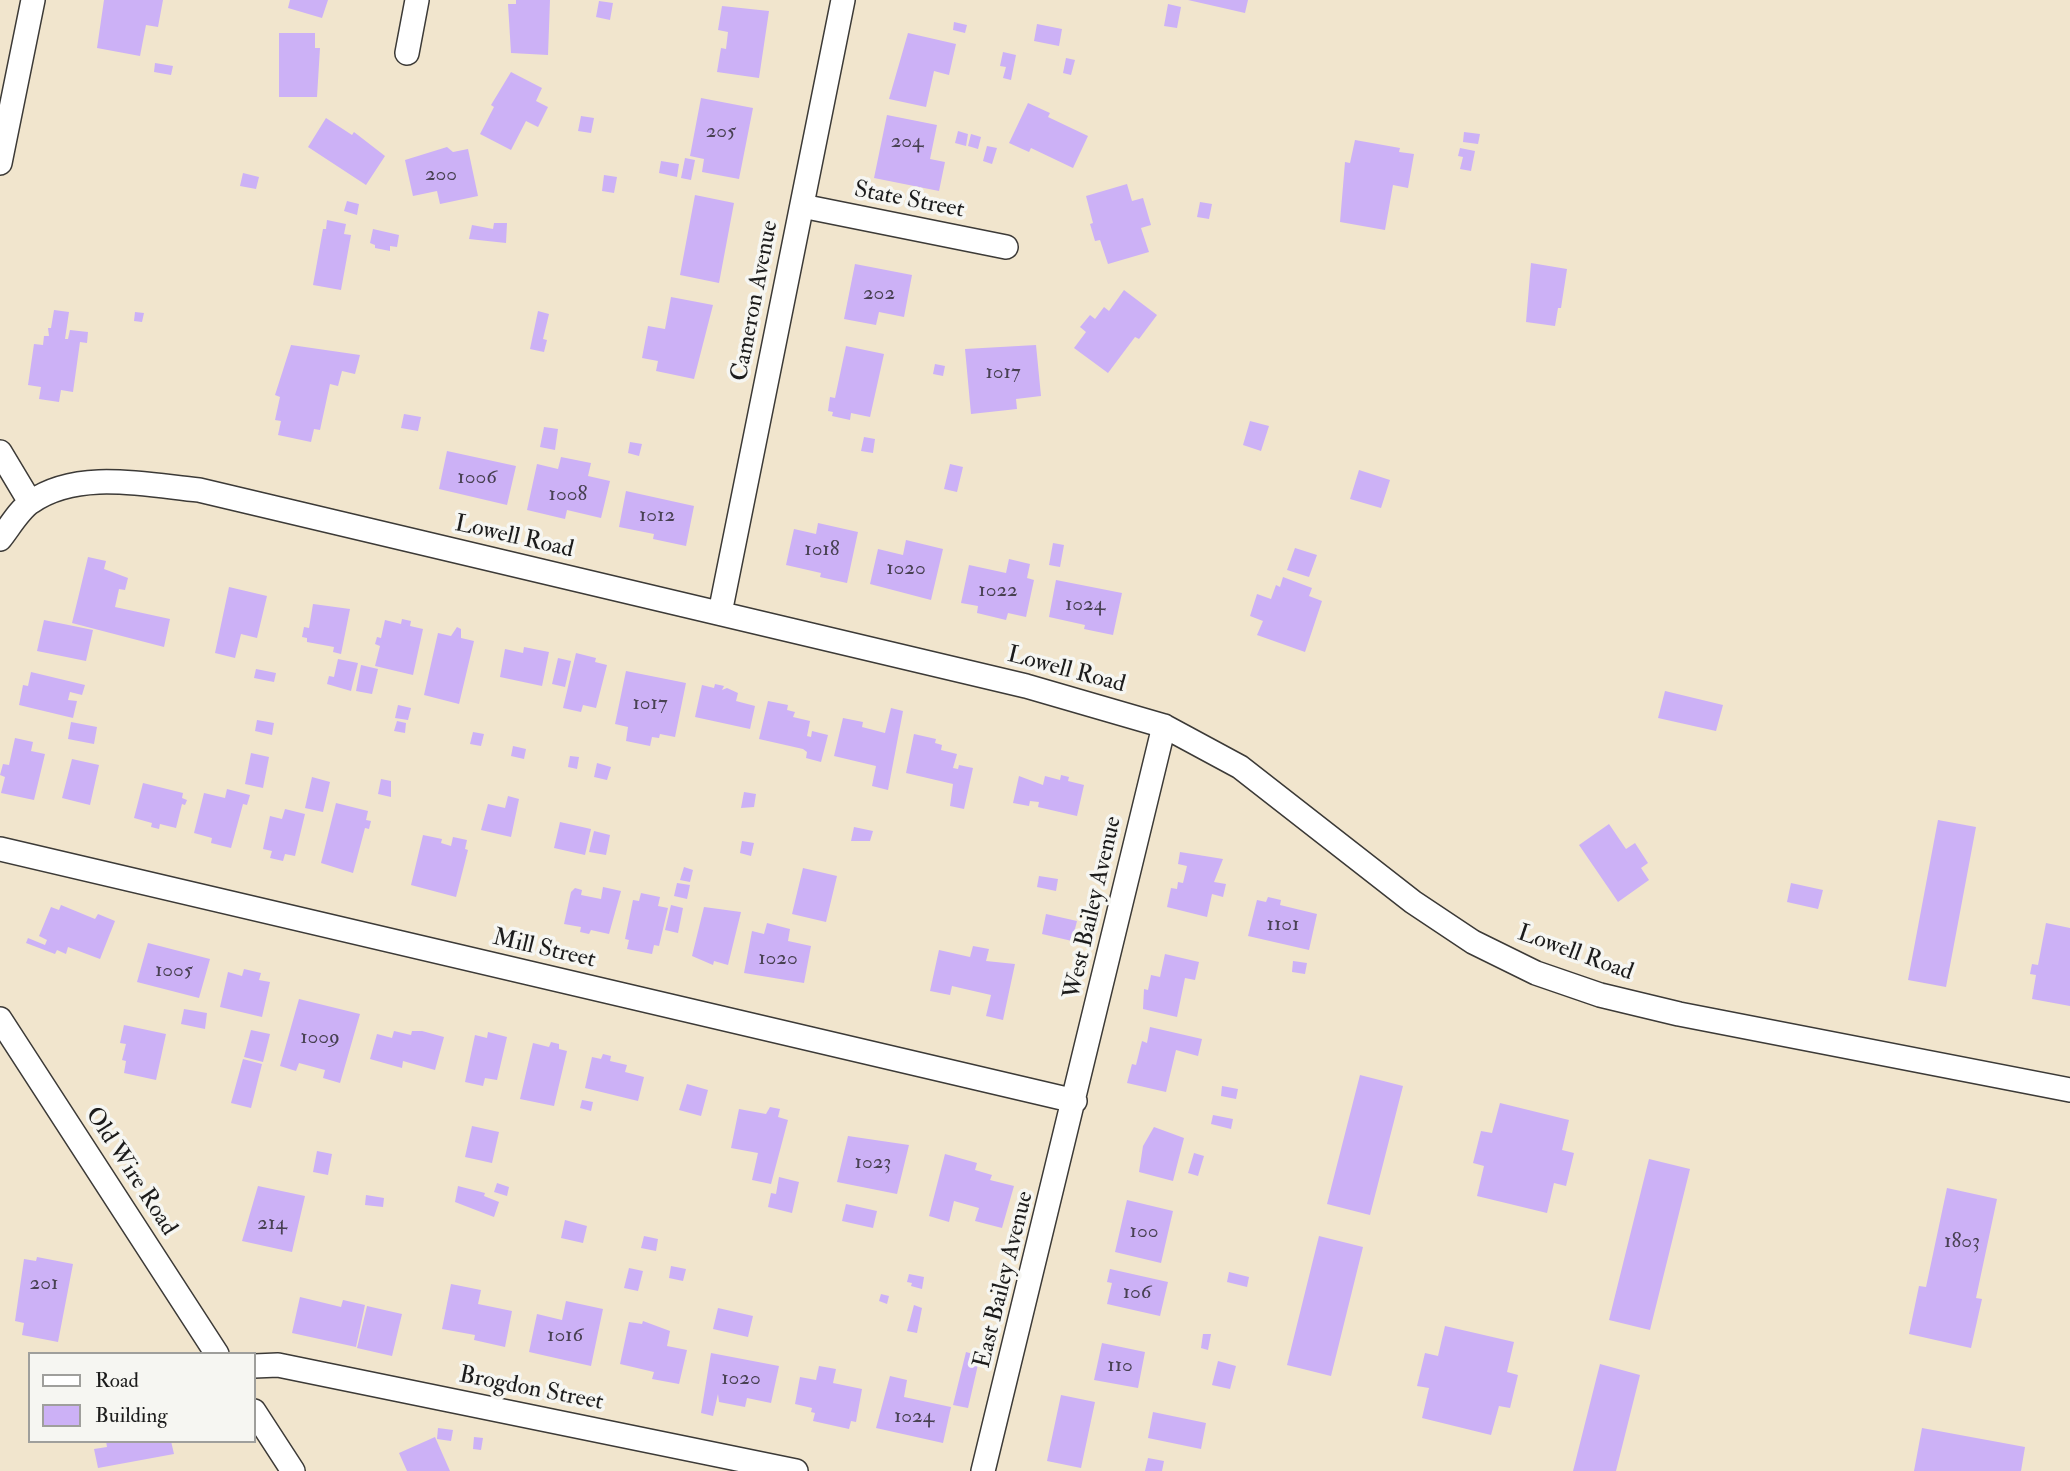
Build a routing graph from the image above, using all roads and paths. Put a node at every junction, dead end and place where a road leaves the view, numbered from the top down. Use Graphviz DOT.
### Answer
graph roads {
  1 [pos="33,0"];
  2 [pos="418,0"];
  3 [pos="843,0"];
  4 [pos="407,53"];
  5 [pos="0,163"];
  6 [pos="802,206"];
  7 [pos="1006,247"];
  8 [pos="0,452"];
  9 [pos="30,502"];
  10 [pos="0,539"];
  11 [pos="720,613"];
  12 [pos="1164,726"];
  13 [pos="0,849"];
  14 [pos="0,1019"];
  15 [pos="2070,1090"];
  16 [pos="1075,1101"];
  17 [pos="215,1352"];
  18 [pos="256,1366"];
  19 [pos="256,1414"];
  20 [pos="293,1471"];
  21 [pos="796,1471"];
  22 [pos="983,1471"];
  1 -- 5 [label="street"];
  2 -- 4 [label="street"];
  3 -- 6 [label="street, Cameron Avenue"];
  6 -- 7 [label="street, State Street"];
  6 -- 11 [label="street, Cameron Avenue"];
  8 -- 9 [label="street"];
  9 -- 10 [label="street, Lowell Road"];
  9 -- 11 [label="street, Lowell Road"];
  11 -- 12 [label="street, Lowell Road"];
  12 -- 15 [label="street, Lowell Road"];
  12 -- 16 [label="street, West Bailey Avenue"];
  13 -- 16 [label="street, Mill Street"];
  14 -- 17 [label="street, Old Wire Road"];
  16 -- 22 [label="street, East Bailey Avenue"];
  18 -- 21 [label="street, Brogdon Street"];
  19 -- 20 [label="street"];
}
